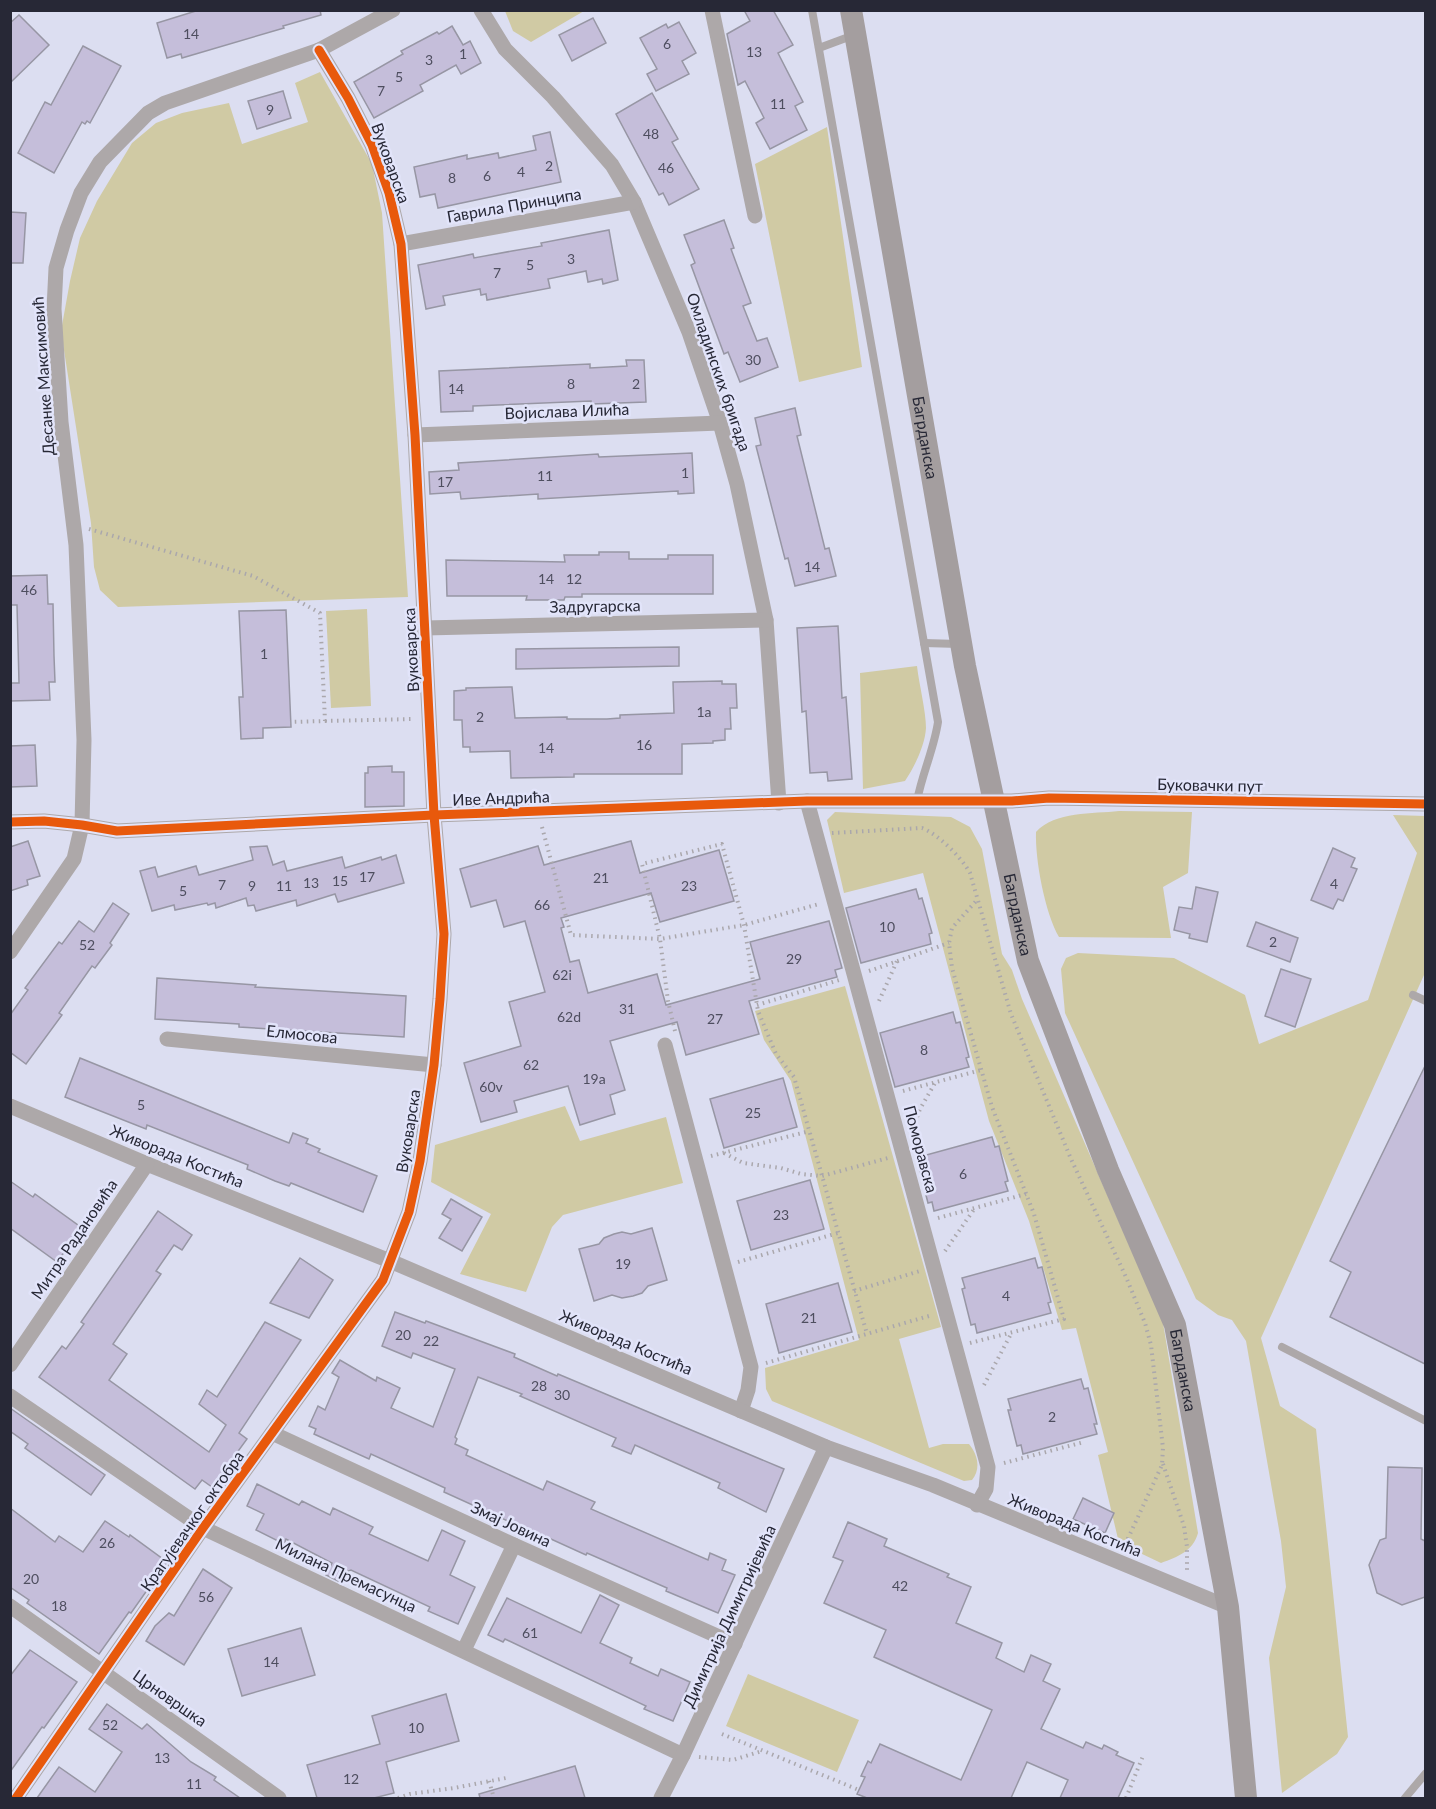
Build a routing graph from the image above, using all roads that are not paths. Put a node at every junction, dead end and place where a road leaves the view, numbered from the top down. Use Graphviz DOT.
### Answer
graph roads {
  1 [pos="393,10"];
  2 [pos="481,10"];
  3 [pos="712,10"];
  4 [pos="812,10"];
  5 [pos="851,10"];
  6 [pos="855,34"];
  7 [pos="819,48"];
  8 [pos="319,50"];
  9 [pos="634,202"];
  10 [pos="755,216"];
  11 [pos="401,244"];
  12 [pos="720,423"];
  13 [pos="415,435"];
  14 [pos="766,620"];
  15 [pos="425,628"];
  16 [pos="924,643"];
  17 [pos="961,644"];
  18 [pos="807,801"];
  19 [pos="917,801"];
  20 [pos="994,801"];
  21 [pos="779,803"];
  22 [pos="1425,804"];
  23 [pos="434,815"];
  24 [pos="10,822"];
  25 [pos="82,825"];
  26 [pos="10,952"];
  27 [pos="1413,995"];
  28 [pos="1425,1001"];
  29 [pos="167,1039"];
  30 [pos="665,1044"];
  31 [pos="434,1065"];
  32 [pos="10,1106"];
  33 [pos="147,1164"];
  34 [pos="390,1261"];
  35 [pos="1282,1347"];
  36 [pos="10,1365"];
  37 [pos="10,1396"];
  38 [pos="741,1411"];
  39 [pos="1425,1421"];
  40 [pos="272,1434"];
  41 [pos="826,1447"];
  42 [pos="977,1504"];
  43 [pos="203,1528"];
  44 [pos="514,1545"];
  45 [pos="10,1606"];
  46 [pos="1228,1607"];
  47 [pos="735,1644"];
  48 [pos="464,1650"];
  49 [pos="104,1674"];
  50 [pos="683,1755"];
  51 [pos="1425,1773"];
  52 [pos="19,1794"];
  53 [pos="279,1798"];
  54 [pos="661,1798"];
  55 [pos="1245,1798"];
  56 [pos="1405,1798"];
  1 -- 8 [label="street, Десанке Максимовић"];
  2 -- 9 [label="street, Омладинских бригада"];
  3 -- 10 [label="street"];
  4 -- 7 [label="lane"];
  5 -- 6 [label="main road, Багрданска"];
  6 -- 7 [label="lane"];
  6 -- 17 [label="main road, Багрданска"];
  7 -- 16 [label="lane"];
  8 -- 11 [label="street, Вуковарска"];
  8 -- 25 [label="street, Десанке Максимовић"];
  9 -- 11 [label="street, Гаврила Принципа"];
  9 -- 12 [label="street, Омладинских бригада"];
  11 -- 13 [label="street, Вуковарска"];
  12 -- 13 [label="street, Војислава Илића"];
  12 -- 14 [label="street, Омладинских бригада"];
  13 -- 15 [label="street, Вуковарска"];
  14 -- 15 [label="street, Задругарска"];
  14 -- 21 [label="street, Омладинских бригада"];
  15 -- 23 [label="street, Вуковарска"];
  16 -- 17 [label="lane"];
  16 -- 19 [label="lane"];
  17 -- 20 [label="main road, Багрданска"];
  18 -- 19 [label="street, Иве Андрића"];
  18 -- 21 [label="street, Иве Андрића"];
  18 -- 42 [label="street, Поморавска"];
  19 -- 20 [label="street, Иве Андрића"];
  20 -- 22 [label="street, Буковачки пут"];
  20 -- 46 [label="main road, Багрданска"];
  21 -- 23 [label="street, Иве Андрића"];
  23 -- 25 [label="street, Иве Андрића"];
  23 -- 31 [label="street, Вуковарска"];
  24 -- 25 [label="street, Иве Андрића"];
  25 -- 26 [label="street, Десанке Максимовић"];
  27 -- 28 [label="lane"];
  29 -- 31 [label="street, Елмосова"];
  30 -- 38 [label="street"];
  31 -- 34 [label="street, Вуковарска"];
  32 -- 33 [label="street, Живорада Костића"];
  33 -- 34 [label="street, Живорада Костића"];
  33 -- 36 [label="street, Митра Радановића"];
  34 -- 38 [label="street, Живорада Костића"];
  34 -- 40 [label="street, Крагујевачког октобра"];
  35 -- 39 [label="lane"];
  37 -- 43 [label="street, Милана Премасунца"];
  38 -- 41 [label="street, Живорада Костића"];
  40 -- 43 [label="street, Крагујевачког октобра"];
  40 -- 44 [label="street, Змај Јовина"];
  41 -- 42 [label="street, Живорада Костића"];
  41 -- 47 [label="street, Димитрија Димитријевића"];
  42 -- 46 [label="street, Живорада Костића"];
  43 -- 48 [label="street, Милана Премасунца"];
  43 -- 49 [label="street, Крагујевачког октобра"];
  44 -- 47 [label="street, Змај Јовина"];
  44 -- 48 [label="street"];
  45 -- 49 [label="street, Црновршка"];
  46 -- 55 [label="main road, Багрданска"];
  47 -- 50 [label="street, Димитрија Димитријевића"];
  48 -- 50 [label="street, Милана Премасунца"];
  49 -- 52 [label="street, Крагујевачког октобра"];
  49 -- 53 [label="street, Црновршка"];
  50 -- 54 [label="street, Димитрија Димитријевића"];
  51 -- 56 [label="lane"];
}
